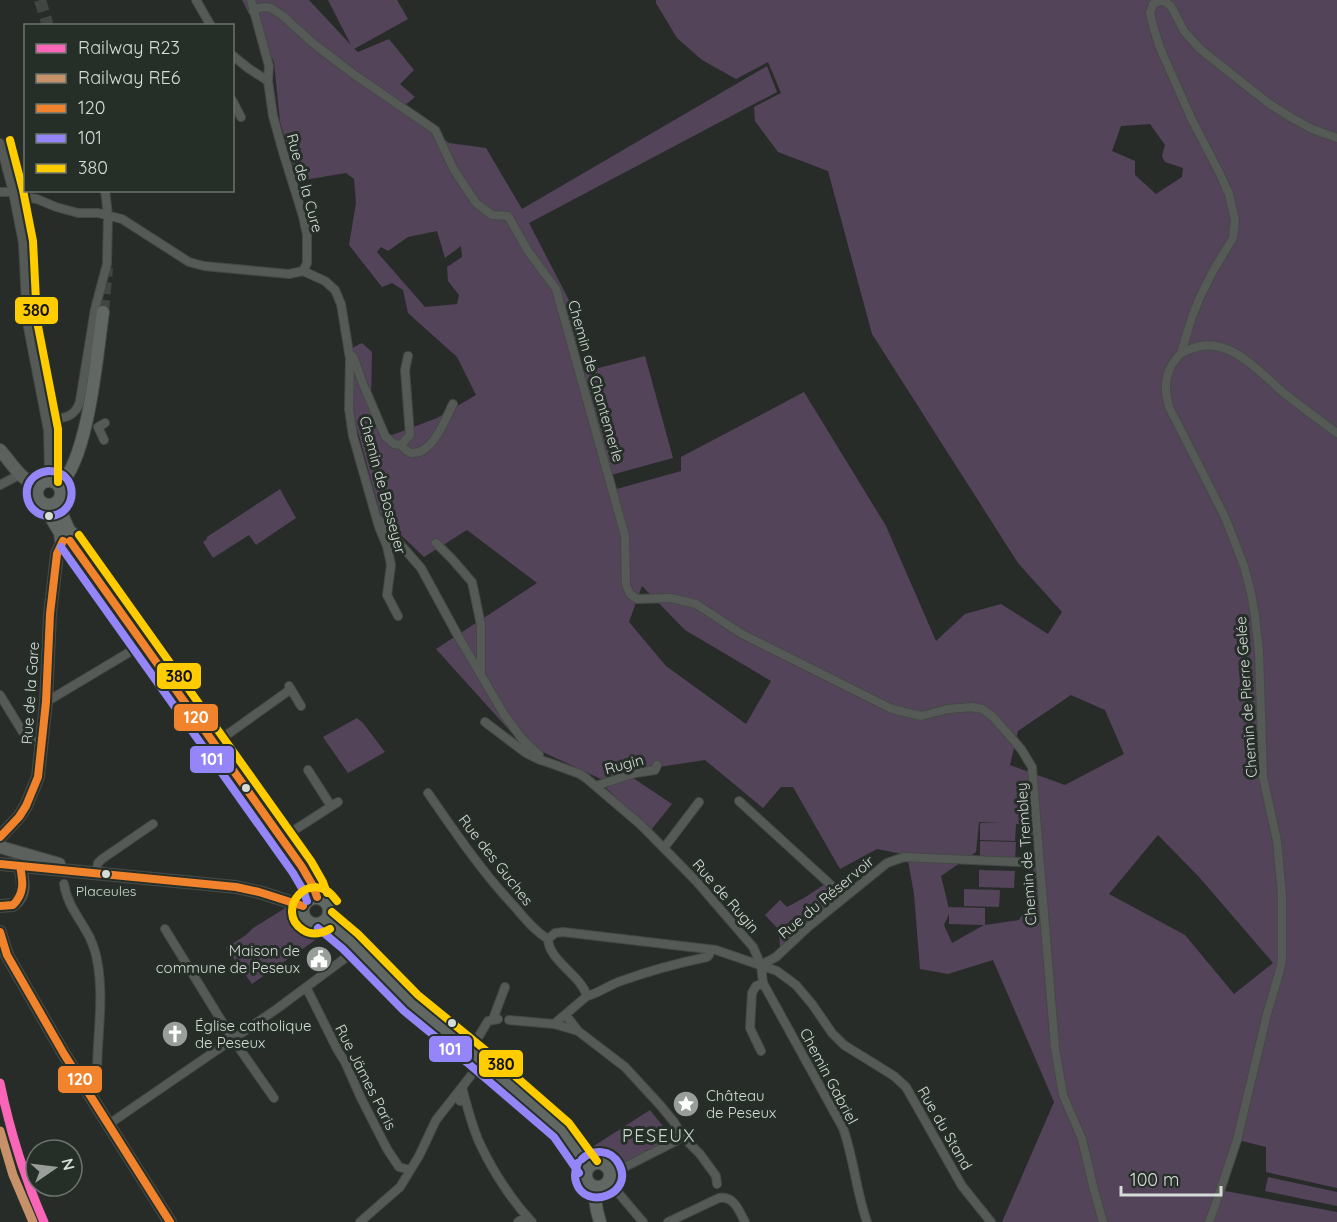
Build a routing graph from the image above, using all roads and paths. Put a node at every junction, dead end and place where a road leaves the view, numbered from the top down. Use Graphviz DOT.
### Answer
graph roads {
  1 [pos="196,0"];
  2 [pos="251,0"];
  3 [pos="253,11"];
  4 [pos="210,24"];
  5 [pos="234,57"];
  6 [pos="268,81"];
  7 [pos="234,103"];
  8 [pos="242,117"];
  9 [pos="1337,138"];
  10 [pos="0,142"];
  11 [pos="10,181"];
  12 [pos="0,191"];
  13 [pos="13,192"];
  14 [pos="105,192"];
  15 [pos="108,215"];
  16 [pos="303,272"];
  17 [pos="103,312"];
  18 [pos="348,342"];
  19 [pos="1181,353"];
  20 [pos="408,356"];
  21 [pos="453,404"];
  22 [pos="46,420"];
  23 [pos="105,423"];
  24 [pos="1337,433"];
  25 [pos="104,440"];
  26 [pos="401,444"];
  27 [pos="0,450"];
  28 [pos="19,475"];
  29 [pos="0,485"];
  30 [pos="48,485"];
  31 [pos="58,502"];
  32 [pos="43,504"];
  33 [pos="376,517"];
  34 [pos="65,536"];
  35 [pos="436,543"];
  36 [pos="626,585"];
  37 [pos="398,616"];
  38 [pos="143,645"];
  39 [pos="481,673"];
  40 [pos="0,695"];
  41 [pos="46,702"];
  42 [pos="302,706"];
  43 [pos="485,722"];
  44 [pos="43,741"];
  45 [pos="214,744"];
  46 [pos="548,762"];
  47 [pos="657,765"];
  48 [pos="308,770"];
  49 [pos="596,786"];
  50 [pos="428,792"];
  51 [pos="739,801"];
  52 [pos="699,802"];
  53 [pos="153,824"];
  54 [pos="0,837"];
  55 [pos="282,838"];
  56 [pos="0,847"];
  57 [pos="664,848"];
  58 [pos="1020,862"];
  59 [pos="0,864"];
  60 [pos="20,866"];
  61 [pos="96,873"];
  62 [pos="64,884"];
  63 [pos="316,897"];
  64 [pos="844,897"];
  65 [pos="0,906"];
  66 [pos="303,906"];
  67 [pos="325,920"];
  68 [pos="165,929"];
  69 [pos="339,931"];
  70 [pos="0,932"];
  71 [pos="548,939"];
  72 [pos="710,955"];
  73 [pos="761,965"];
  74 [pos="763,983"];
  75 [pos="306,987"];
  76 [pos="505,987"];
  77 [pos="587,996"];
  78 [pos="566,1015"];
  79 [pos="509,1020"];
  80 [pos="554,1024"];
  81 [pos="578,1032"];
  82 [pos="232,1038"];
  83 [pos="470,1051"];
  84 [pos="761,1051"];
  85 [pos="484,1063"];
  86 [pos="462,1087"];
  87 [pos="88,1091"];
  88 [pos="274,1098"];
  89 [pos="465,1099"];
  90 [pos="449,1105"];
  91 [pos="109,1124"];
  92 [pos="682,1136"];
  93 [pos="588,1167"];
  94 [pos="410,1170"];
  95 [pos="610,1178"];
  96 [pos="717,1184"];
  97 [pos="593,1186"];
  98 [pos="530,1219"];
  99 [pos="170,1222"];
  100 [pos="360,1222"];
  101 [pos="518,1222"];
  102 [pos="600,1222"];
  103 [pos="644,1222"];
  104 [pos="668,1222"];
  105 [pos="745,1222"];
  106 [pos="867,1222"];
  107 [pos="991,1222"];
  108 [pos="1104,1222"];
  109 [pos="1209,1222"];
  1 -- 4 [label="street"];
  2 -- 3 [label="street, Rue de la Cure"];
  3 -- 6 [label="street, Rue de la Cure"];
  3 -- 36 [label="street, Chemin de Chantemerle"];
  5 -- 6 [label="street"];
  6 -- 16 [label="street, Rue de la Cure"];
  7 -- 8 [label="street"];
  9 -- 19 [label="street, Chemin de Pierre Gelée"];
  10 -- 11 [label="street"];
  11 -- 12 [label="street"];
  11 -- 13 [label="street"];
  12 -- 13 [label="street"];
  13 -- 15 [label="street"];
  13 -- 22 [label="street"];
  14 -- 15 [label="street"];
  15 -- 16 [label="street"];
  15 -- 22 [label="street"];
  16 -- 18 [label="street, Chemin de Bosseyer"];
  17 -- 30 [label="main road"];
  18 -- 26 [label="street"];
  18 -- 33 [label="street, Chemin de Bosseyer"];
  19 -- 24 [label="street"];
  19 -- 109 [label="street, Chemin de Pierre Gelée"];
  20 -- 26 [label="street"];
  21 -- 26 [label="street"];
  22 -- 30 [label="street"];
  23 -- 25 [label="street"];
  27 -- 28 [label="main road"];
  28 -- 29 [label="street"];
  28 -- 30 [label="main road"];
  30 -- 31 [label="main road"];
  30 -- 32 [label="main road"];
  31 -- 32 [label="main road"];
  31 -- 34 [label="main road"];
  32 -- 34 [label="main road"];
  33 -- 37 [label="street, Chemin de Bosseyer"];
  33 -- 39 [label="street"];
  34 -- 38 [label="main road"];
  34 -- 41 [label="main road, Rue de la Gare"];
  35 -- 39 [label="street, Rue de Rugin"];
  36 -- 108 [label="street, Chemin de Trembley"];
  38 -- 41 [label="street"];
  38 -- 45 [label="main road"];
  39 -- 46 [label="street, Rue de Rugin"];
  40 -- 44 [label="street"];
  41 -- 44 [label="main road, Rue de la Gare"];
  42 -- 45 [label="street"];
  43 -- 46 [label="street, Rue de Rugin"];
  44 -- 54 [label="main road, Rue de la Gare"];
  45 -- 55 [label="main road"];
  46 -- 49 [label="street, Rue de Rugin"];
  47 -- 49 [label="street, Rugin"];
  48 -- 55 [label="street"];
  49 -- 57 [label="street, Rue de Rugin"];
  50 -- 71 [label="street, Rue des Guches"];
  51 -- 64 [label="street"];
  52 -- 57 [label="street"];
  53 -- 61 [label="street"];
  55 -- 63 [label="main road"];
  56 -- 61 [label="main road"];
  57 -- 73 [label="street, Rue de Rugin"];
  58 -- 64 [label="street, Rue du Réservoir"];
  59 -- 60 [label="main road"];
  60 -- 61 [label="main road"];
  60 -- 65 [label="main road"];
  61 -- 66 [label="main road"];
  62 -- 87 [label="street"];
  63 -- 66 [label="main road"];
  63 -- 67 [label="main road"];
  64 -- 73 [label="street, Rue du Réservoir"];
  66 -- 67 [label="main road"];
  67 -- 69 [label="main road"];
  68 -- 82 [label="street"];
  69 -- 75 [label="street"];
  69 -- 83 [label="main road"];
  70 -- 87 [label="main road"];
  71 -- 73 [label="street, Rue du Stand"];
  71 -- 77 [label="street, Rue des Guches"];
  72 -- 77 [label="street"];
  73 -- 74 [label="street, Chemin Gabriel"];
  73 -- 107 [label="street, Rue du Stand"];
  74 -- 84 [label="street"];
  74 -- 106 [label="street, Chemin Gabriel"];
  75 -- 82 [label="street"];
  75 -- 94 [label="street, Rue Jämes Paris"];
  76 -- 83 [label="street"];
  77 -- 78 [label="street"];
  78 -- 80 [label="street"];
  78 -- 81 [label="street"];
  79 -- 80 [label="street"];
  80 -- 81 [label="street"];
  81 -- 92 [label="street"];
  82 -- 88 [label="street"];
  82 -- 91 [label="street"];
  83 -- 85 [label="main road"];
  85 -- 86 [label="street"];
  85 -- 93 [label="main road"];
  86 -- 89 [label="street"];
  86 -- 90 [label="street"];
  87 -- 91 [label="main road"];
  89 -- 90 [label="street"];
  89 -- 98 [label="street"];
  90 -- 94 [label="street"];
  91 -- 99 [label="main road"];
  92 -- 95 [label="street"];
  92 -- 96 [label="street"];
  93 -- 95 [label="main road"];
  93 -- 97 [label="main road"];
  94 -- 100 [label="street"];
  95 -- 97 [label="main road"];
  95 -- 103 [label="street"];
  97 -- 102 [label="main road"];
  98 -- 101 [label="street"];
  104 -- 105 [label="street"];
}
